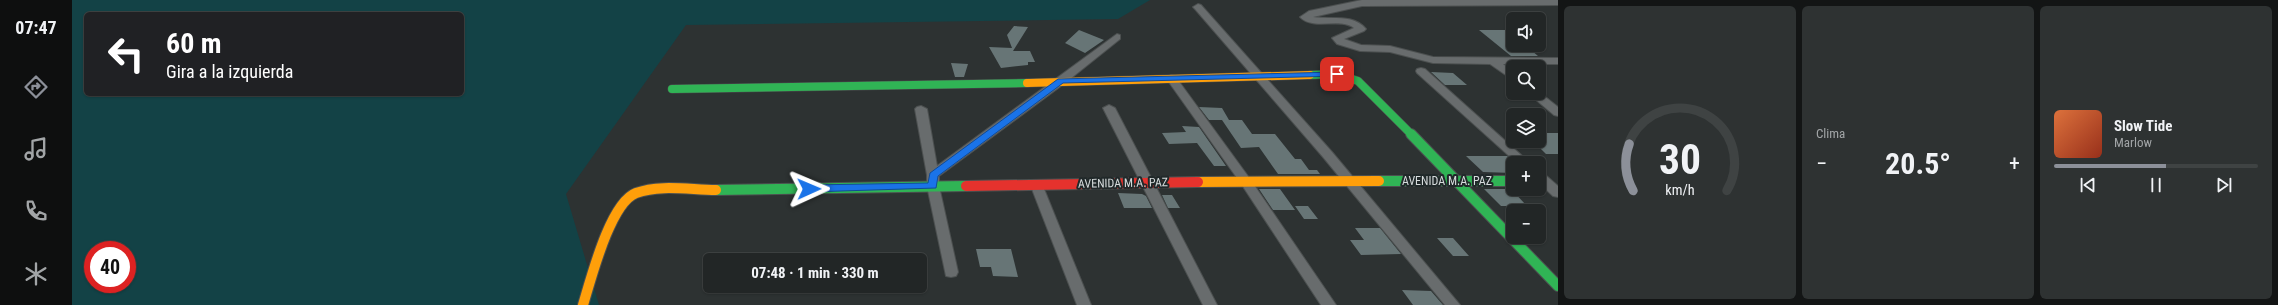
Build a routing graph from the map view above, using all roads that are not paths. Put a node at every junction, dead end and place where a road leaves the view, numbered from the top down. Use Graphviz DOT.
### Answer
graph roads {
  1 [pos="1471,0"];
  2 [pos="1456,2"];
  3 [pos="1558,2"];
  4 [pos="1198,7"];
  5 [pos="1117,37"];
  6 [pos="1492,60"];
  7 [pos="1558,61"];
  8 [pos="1421,71"];
  9 [pos="1506,71"];
  10 [pos="1262,77"];
  11 [pos="1170,78"];
  12 [pos="1061,81"];
  13 [pos="672,90"];
  14 [pos="1542,100"];
  15 [pos="1109,108"];
  16 [pos="921,109"];
  17 [pos="1558,113"];
  18 [pos="1516,156"];
  19 [pos="933,180"];
  20 [pos="1546,180"];
  21 [pos="1352,181"];
  22 [pos="1458,181"];
  23 [pos="1506,181"];
  24 [pos="1558,181"];
  25 [pos="1148,182"];
  26 [pos="1246,182"];
  27 [pos="1036,184"];
  28 [pos="1546,184"];
  29 [pos="1558,193"];
  30 [pos="951,272"];
  31 [pos="1558,286"];
  32 [pos="583,305"];
  33 [pos="1084,305"];
  34 [pos="1210,305"];
  35 [pos="1329,305"];
  36 [pos="1453,305"];
  1 -- 2 [label="street"];
  2 -- 3 [label="street"];
  2 -- 6 [label="street"];
  4 -- 10 [label="street"];
  5 -- 12 [label="street"];
  6 -- 7 [label="street"];
  6 -- 9 [label="street"];
  8 -- 18 [label="street"];
  10 -- 11 [label="street"];
  10 -- 21 [label="street"];
  10 -- 22 [label="street"];
  11 -- 12 [label="street"];
  11 -- 26 [label="street"];
  12 -- 13 [label="street"];
  12 -- 19 [label="street"];
  14 -- 17 [label="street"];
  15 -- 25 [label="street"];
  16 -- 19 [label="street"];
  19 -- 27 [label="street, AVENIDA M.A. PAZ"];
  19 -- 30 [label="street"];
  19 -- 32 [label="street, AVENIDA M.A. PAZ"];
  20 -- 24 [label="street"];
  21 -- 22 [label="street, AVENIDA M.A. PAZ"];
  21 -- 26 [label="street, AVENIDA M.A. PAZ"];
  21 -- 36 [label="street"];
  22 -- 23 [label="street, AVENIDA M.A. PAZ"];
  22 -- 31 [label="street"];
  25 -- 26 [label="street, AVENIDA M.A. PAZ"];
  25 -- 27 [label="street, AVENIDA M.A. PAZ"];
  25 -- 34 [label="street"];
  26 -- 35 [label="street"];
  27 -- 33 [label="street"];
  28 -- 29 [label="street"];
}
